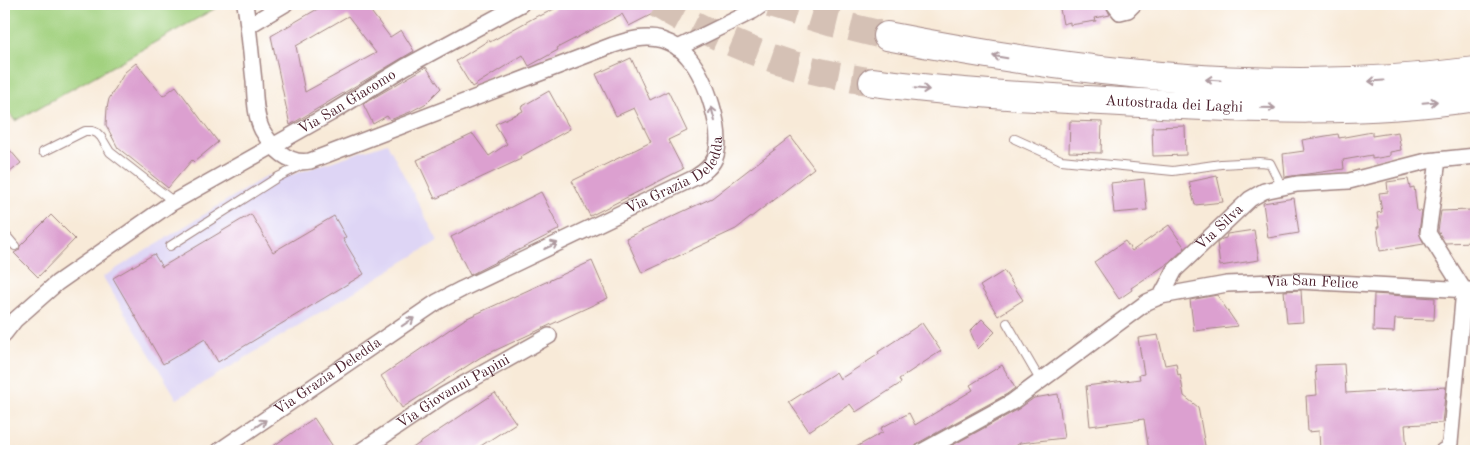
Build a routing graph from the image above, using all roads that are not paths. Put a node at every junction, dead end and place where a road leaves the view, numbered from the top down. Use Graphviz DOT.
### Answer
graph roads {
  1 [pos="245,4"];
  2 [pos="285,4"];
  3 [pos="521,4"];
  4 [pos="763,4"];
  5 [pos="1114,4"];
  6 [pos="1134,4"];
  7 [pos="248,26"];
  8 [pos="887,36"];
  9 [pos="678,48"];
  10 [pos="1476,71"];
  11 [pos="873,82"];
  12 [pos="1476,97"];
  13 [pos="1015,139"];
  14 [pos="274,146"];
  15 [pos="44,152"];
  16 [pos="1476,156"];
  17 [pos="1438,160"];
  18 [pos="310,161"];
  19 [pos="1282,187"];
  20 [pos="174,202"];
  21 [pos="4,233"];
  22 [pos="16,246"];
  23 [pos="170,246"];
  24 [pos="1470,291"];
  25 [pos="1161,296"];
  26 [pos="1007,323"];
  27 [pos="4,334"];
  28 [pos="550,336"];
  29 [pos="1040,380"];
  30 [pos="220,451"];
  31 [pos="360,451"];
  32 [pos="923,451"];
  33 [pos="1443,451"];
  1 -- 7 [label="street, Via Grazia Deledda"];
  2 -- 7 [label="street"];
  3 -- 14 [label="street, Via San Giacomo"];
  4 -- 9 [label="street"];
  5 -- 6 [label="street"];
  7 -- 14 [label="street, Via Grazia Deledda"];
  10 -- 8 [label="highway, Autostrada dei Laghi, one-way"];
  9 -- 18 [label="street, Via Grazia Deledda"];
  30 -- 9 [label="street, Via Grazia Deledda, one-way"];
  11 -- 12 [label="highway, Autostrada dei Laghi, one-way"];
  13 -- 19 [label="lane"];
  14 -- 18 [label="street, Via Grazia Deledda"];
  14 -- 20 [label="street, Via San Giacomo"];
  15 -- 20 [label="lane"];
  16 -- 17 [label="street, Via Silva"];
  17 -- 19 [label="street, Via Silva"];
  17 -- 24 [label="street"];
  18 -- 23 [label="lane"];
  19 -- 25 [label="street, Via Silva"];
  20 -- 27 [label="street, Via San Giacomo"];
  21 -- 22 [label="lane"];
  24 -- 25 [label="street, Via San Felice"];
  24 -- 33 [label="street"];
  25 -- 29 [label="street"];
  26 -- 29 [label="lane"];
  28 -- 31 [label="street, Via Giovanni Papini"];
  29 -- 32 [label="street"];
}
